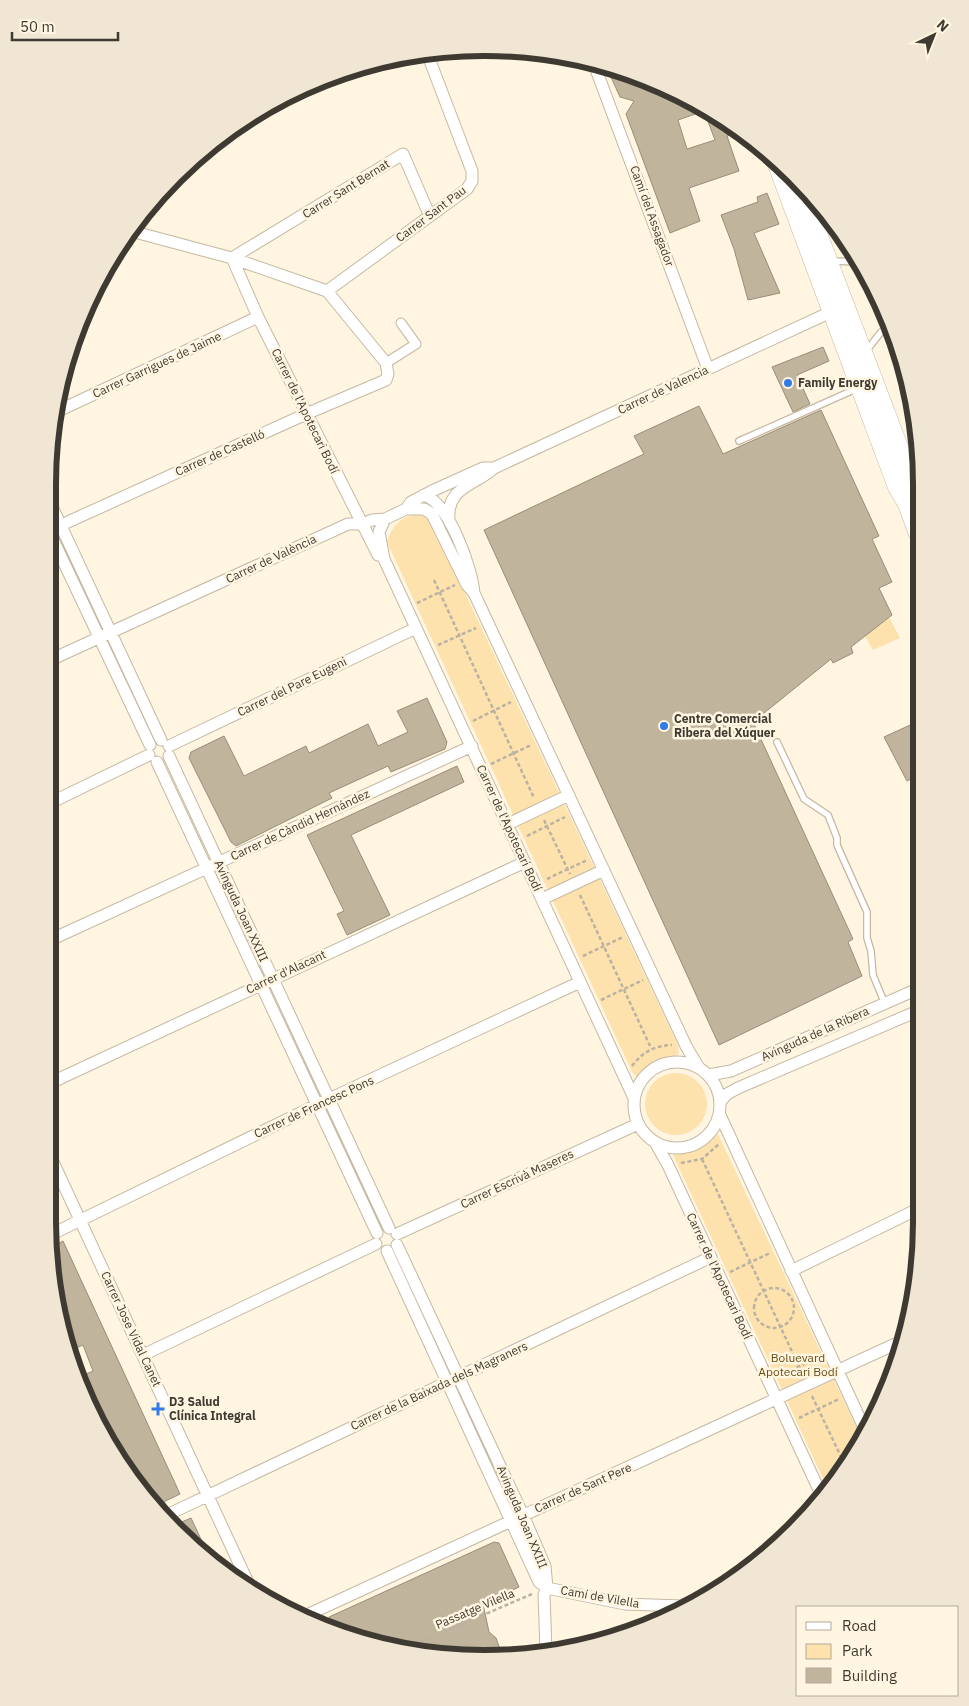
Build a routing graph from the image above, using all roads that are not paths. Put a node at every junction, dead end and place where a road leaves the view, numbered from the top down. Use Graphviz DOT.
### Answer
graph roads {
  1 [pos="430,60"];
  2 [pos="597,72"];
  3 [pos="782,177"];
  4 [pos="806,202"];
  5 [pos="430,214"];
  6 [pos="138,233"];
  7 [pos="232,258"];
  8 [pos="828,259"];
  9 [pos="850,262"];
  10 [pos="327,291"];
  11 [pos="832,312"];
  12 [pos="258,317"];
  13 [pos="401,323"];
  14 [pos="884,331"];
  15 [pos="865,354"];
  16 [pos="387,369"];
  17 [pos="708,369"];
  18 [pos="860,387"];
  19 [pos="63,409"];
  20 [pos="306,414"];
  21 [pos="739,441"];
  22 [pos="494,468"];
  23 [pos="913,483"];
  24 [pos="424,496"];
  25 [pos="406,509"];
  26 [pos="56,515"];
  27 [pos="448,516"];
  28 [pos="385,519"];
  29 [pos="913,520"];
  30 [pos="362,524"];
  31 [pos="61,525"];
  32 [pos="56,527"];
  33 [pos="56,545"];
  34 [pos="384,559"];
  35 [pos="474,593"];
  36 [pos="416,628"];
  37 [pos="110,632"];
  38 [pos="99,637"];
  39 [pos="56,657"];
  40 [pos="777,742"];
  41 [pos="472,746"];
  42 [pos="159,751"];
  43 [pos="569,795"];
  44 [pos="56,800"];
  45 [pos="508,824"];
  46 [pos="218,862"];
  47 [pos="525,862"];
  48 [pos="206,868"];
  49 [pos="604,870"];
  50 [pos="542,899"];
  51 [pos="56,937"];
  52 [pos="272,978"];
  53 [pos="580,982"];
  54 [pos="261,984"];
  55 [pos="913,991"];
  56 [pos="885,1004"];
  57 [pos="913,1013"];
  58 [pos="704,1071"];
  59 [pos="56,1080"];
  60 [pos="634,1098"];
  61 [pos="329,1099"];
  62 [pos="720,1101"];
  63 [pos="317,1105"];
  64 [pos="720,1115"];
  65 [pos="638,1124"];
  66 [pos="655,1142"];
  67 [pos="56,1168"];
  68 [pos="913,1211"];
  69 [pos="80,1219"];
  70 [pos="56,1232"];
  71 [pos="377,1239"];
  72 [pos="392,1240"];
  73 [pos="711,1258"];
  74 [pos="791,1271"];
  75 [pos="894,1345"];
  76 [pos="143,1355"];
  77 [pos="838,1372"];
  78 [pos="459,1376"];
  79 [pos="447,1382"];
  80 [pos="777,1400"];
  81 [pos="862,1423"];
  82 [pos="818,1489"];
  83 [pos="207,1495"];
  84 [pos="171,1513"];
  85 [pos="523,1515"];
  86 [pos="511,1521"];
  87 [pos="245,1577"];
  88 [pos="547,1588"];
  89 [pos="674,1606"];
  90 [pos="310,1612"];
  91 [pos="546,1645"];
  1 -- 5 [label="street, Carrer Sant Pau"];
  2 -- 17 [label="street, Camí del Assagador"];
  3 -- 11 [label="main road"];
  4 -- 8 [label="main road"];
  5 -- 7 [label="street, Carrer Sant Bernat"];
  5 -- 10 [label="street, Carrer Sant Pau"];
  6 -- 7 [label="street"];
  7 -- 10 [label="street"];
  7 -- 12 [label="street, Carrer de l'Apotecari Bodí"];
  8 -- 9 [label="lane"];
  8 -- 15 [label="main road"];
  10 -- 16 [label="street"];
  11 -- 17 [label="street, Carrer de Valencia"];
  11 -- 18 [label="main road"];
  12 -- 19 [label="street, Carrer Garrigues de Jaime"];
  12 -- 20 [label="street, Carrer de l'Apotecari Bodí"];
  13 -- 16 [label="street"];
  14 -- 15 [label="lane"];
  15 -- 23 [label="main road"];
  16 -- 20 [label="street, Carrer de Castelló"];
  17 -- 22 [label="street, Carrer de Valencia"];
  18 -- 21 [label="lane"];
  18 -- 29 [label="main road"];
  20 -- 30 [label="street, Carrer de l'Apotecari Bodí"];
  20 -- 31 [label="street, Carrer de Castelló"];
  22 -- 24 [label="street, Carrer de València"];
  22 -- 27 [label="street"];
  24 -- 25 [label="street, Carrer de València"];
  24 -- 27 [label="street"];
  25 -- 28 [label="street, Carrer de València"];
  25 -- 35 [label="street"];
  26 -- 31 [label="street, Avinguda Joan XXIII"];
  27 -- 35 [label="street"];
  28 -- 30 [label="street, Carrer de València"];
  28 -- 34 [label="street, Carrer de l'Apotecari Bodí"];
  30 -- 34 [label="street, Carrer de l'Apotecari Bodí"];
  30 -- 37 [label="street, Carrer de València"];
  31 -- 32 [label="street, Carrer de Castelló"];
  31 -- 37 [label="street, Avinguda Joan XXIII"];
  33 -- 38 [label="street, Avinguda Joan XXIII"];
  34 -- 36 [label="street, Carrer de l'Apotecari Bodí"];
  35 -- 43 [label="street"];
  36 -- 41 [label="street, Carrer de l'Apotecari Bodí"];
  36 -- 42 [label="street, Carrer del Pare Eugeni"];
  37 -- 38 [label="street, Carrer de València"];
  37 -- 42 [label="street, Avinguda Joan XXIII"];
  38 -- 39 [label="street, Carrer de València"];
  38 -- 42 [label="street, Avinguda Joan XXIII"];
  40 -- 56 [label="lane"];
  41 -- 45 [label="street, Carrer de l'Apotecari Bodí"];
  41 -- 46 [label="street, Carrer de Càndid Hernández"];
  42 -- 44 [label="street, Carrer del Pare Eugeni"];
  42 -- 46 [label="street, Avinguda Joan XXIII"];
  42 -- 48 [label="street, Avinguda Joan XXIII"];
  43 -- 45 [label="street"];
  43 -- 49 [label="street"];
  45 -- 47 [label="street, Carrer de l'Apotecari Bodí"];
  46 -- 48 [label="street, Carrer de Càndid Hernández"];
  46 -- 52 [label="street, Avinguda Joan XXIII"];
  47 -- 50 [label="street, Carrer de l'Apotecari Bodí"];
  47 -- 52 [label="street, Carrer d'Alacant"];
  48 -- 51 [label="street, Carrer de Càndid Hernández"];
  48 -- 54 [label="street, Avinguda Joan XXIII"];
  49 -- 50 [label="street"];
  49 -- 58 [label="street"];
  50 -- 53 [label="street, Carrer de l'Apotecari Bodí"];
  52 -- 54 [label="street, Carrer d'Alacant"];
  52 -- 61 [label="street, Avinguda Joan XXIII"];
  53 -- 60 [label="street, Carrer de l'Apotecari Bodí"];
  53 -- 61 [label="street, Carrer de Francesc Pons"];
  54 -- 59 [label="street, Carrer d'Alacant"];
  54 -- 63 [label="street, Avinguda Joan XXIII"];
  55 -- 56 [label="street, Avinguda de la Ribera"];
  56 -- 58 [label="street, Avinguda de la Ribera"];
  57 -- 62 [label="street, Avinguda de la Ribera"];
  58 -- 60 [label="street"];
  58 -- 62 [label="street"];
  60 -- 65 [label="street"];
  61 -- 63 [label="street, Carrer de Francesc Pons"];
  61 -- 72 [label="street, Avinguda Joan XXIII"];
  62 -- 64 [label="street"];
  63 -- 69 [label="street, Carrer de Francesc Pons"];
  63 -- 71 [label="street, Avinguda Joan XXIII"];
  64 -- 66 [label="street"];
  64 -- 74 [label="street"];
  65 -- 66 [label="street"];
  65 -- 72 [label="street, Carrer Escrivà Maseres"];
  66 -- 73 [label="street, Carrer de l'Apotecari Bodí"];
  67 -- 69 [label="street, Carrer Jose Vidal Canet"];
  68 -- 74 [label="street"];
  69 -- 70 [label="street, Carrer de Francesc Pons"];
  69 -- 76 [label="street, Carrer Jose Vidal Canet"];
  71 -- 72 [label="street"];
  71 -- 72 [label="street, Carrer Escrivà Maseres"];
  71 -- 76 [label="street"];
  72 -- 78 [label="street, Avinguda Joan XXIII"];
  72 -- 79 [label="street, Avinguda Joan XXIII"];
  73 -- 78 [label="street, Carrer de la Baixada dels Magraners"];
  73 -- 80 [label="street, Carrer de l'Apotecari Bodí"];
  74 -- 77 [label="street"];
  75 -- 77 [label="street"];
  76 -- 83 [label="street, Carrer Jose Vidal Canet"];
  77 -- 80 [label="street, Carrer de Sant Pere"];
  77 -- 81 [label="street"];
  78 -- 79 [label="street, Carrer de la Baixada dels Magraners"];
  78 -- 85 [label="street, Avinguda Joan XXIII"];
  79 -- 83 [label="street, Carrer de la Baixada dels Magraners"];
  79 -- 86 [label="street, Avinguda Joan XXIII"];
  80 -- 82 [label="street, Carrer de l'Apotecari Bodí"];
  80 -- 85 [label="street, Carrer de Sant Pere"];
  83 -- 84 [label="street, Carrer de la Baixada dels Magraners"];
  83 -- 87 [label="street, Carrer Jose Vidal Canet"];
  85 -- 86 [label="street, Carrer de Sant Pere"];
  85 -- 88 [label="street, Avinguda Joan XXIII"];
  86 -- 88 [label="street, Avinguda Joan XXIII"];
  86 -- 90 [label="street, Carrer de Sant Pere"];
  88 -- 89 [label="street, Camí de Vilella"];
  88 -- 91 [label="street"];
}
